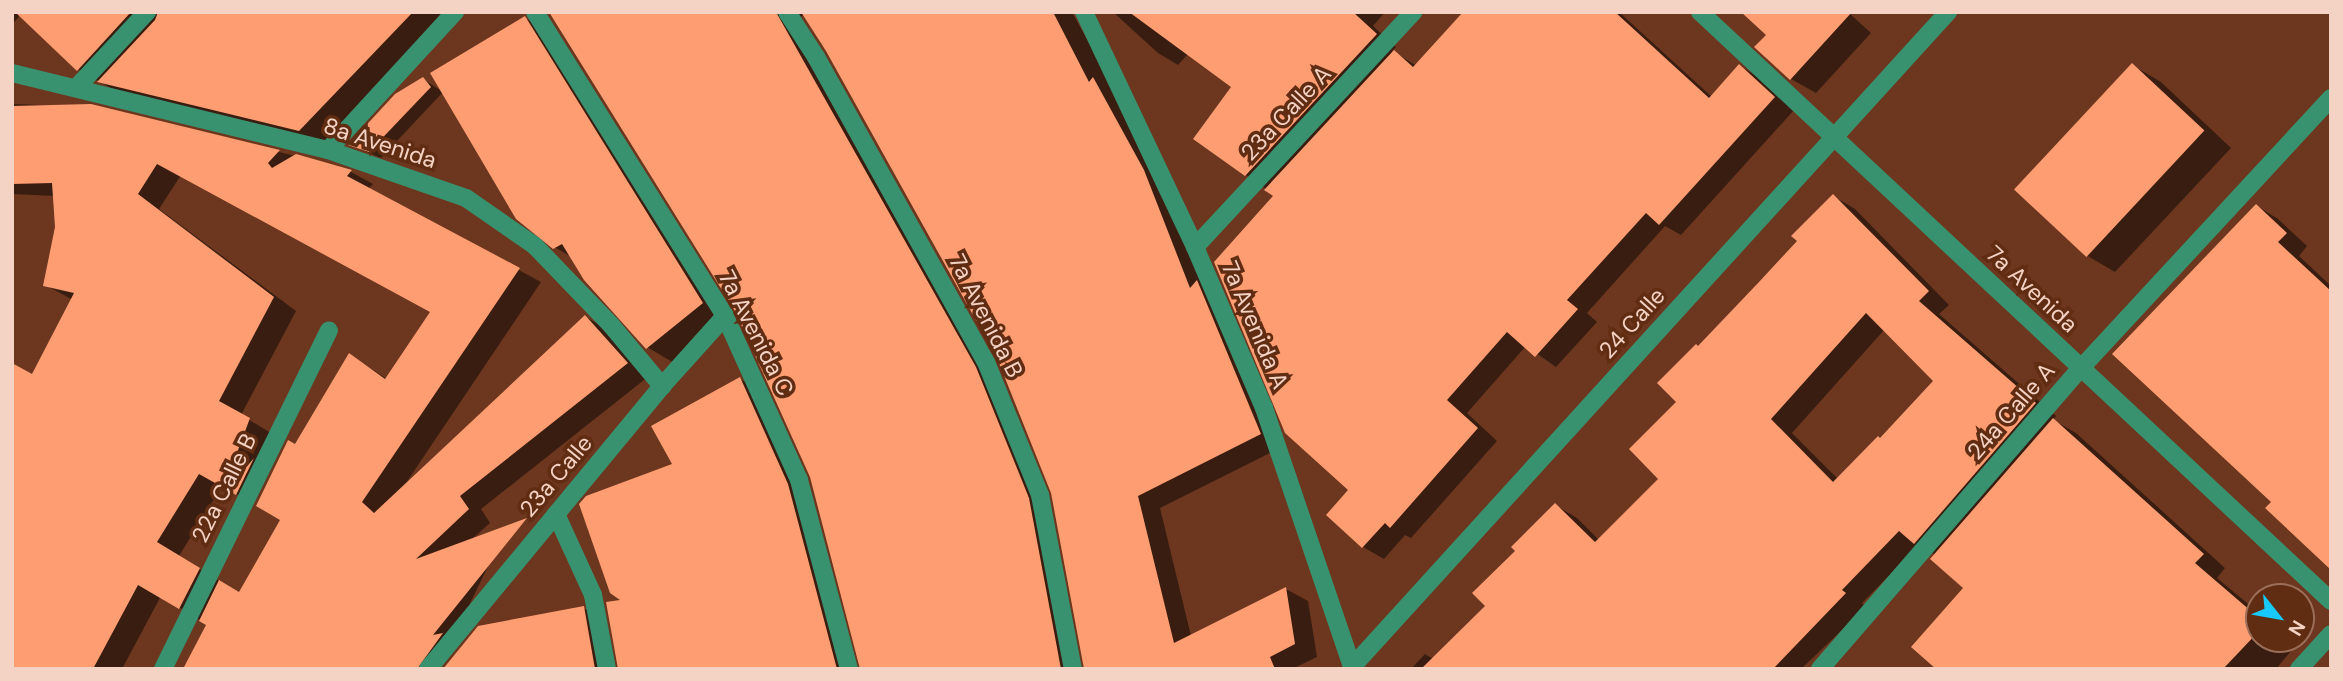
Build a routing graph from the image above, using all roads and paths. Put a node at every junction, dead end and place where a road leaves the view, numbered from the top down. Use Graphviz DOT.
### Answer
graph roads {
  1 [pos="146,12"];
  2 [pos="455,12"];
  3 [pos="535,12"];
  4 [pos="787,12"];
  5 [pos="1084,12"];
  6 [pos="1413,12"];
  7 [pos="1700,12"];
  8 [pos="1948,12"];
  9 [pos="12,73"];
  10 [pos="77,87"];
  11 [pos="2331,98"];
  12 [pos="1834,137"];
  13 [pos="328,150"];
  14 [pos="1195,247"];
  15 [pos="725,316"];
  16 [pos="329,330"];
  17 [pos="2081,368"];
  18 [pos="662,386"];
  19 [pos="556,514"];
  20 [pos="2331,601"];
  21 [pos="2331,634"];
  22 [pos="1352,668"];
  23 [pos="163,669"];
  24 [pos="428,669"];
  25 [pos="607,669"];
  26 [pos="849,669"];
  27 [pos="1073,669"];
  28 [pos="1820,669"];
  29 [pos="2299,669"];
  1 -- 10 [label="street"];
  2 -- 13 [label="street"];
  3 -- 15 [label="street, 7a Avenida C"];
  4 -- 27 [label="street, 7a Avenida B"];
  5 -- 14 [label="street, 7a Avenida A"];
  6 -- 14 [label="street, 23a Calle A"];
  7 -- 12 [label="street, 7a Avenida"];
  8 -- 12 [label="street, 24 Calle"];
  9 -- 10 [label="street, 8a Avenida"];
  10 -- 13 [label="street, 8a Avenida"];
  11 -- 17 [label="street, 24a Calle A"];
  12 -- 17 [label="street, 7a Avenida"];
  12 -- 22 [label="street, 24 Calle"];
  13 -- 18 [label="street, 8a Avenida"];
  14 -- 22 [label="street, 7a Avenida A"];
  15 -- 18 [label="street, 23a Calle"];
  15 -- 26 [label="street, 7a Avenida C"];
  16 -- 23 [label="street, 22a Calle B"];
  17 -- 20 [label="street, 7a Avenida"];
  17 -- 28 [label="street, 24a Calle A"];
  18 -- 19 [label="street, 23a Calle"];
  19 -- 24 [label="street, 23a Calle"];
  19 -- 25 [label="street"];
  21 -- 29 [label="street"];
}
